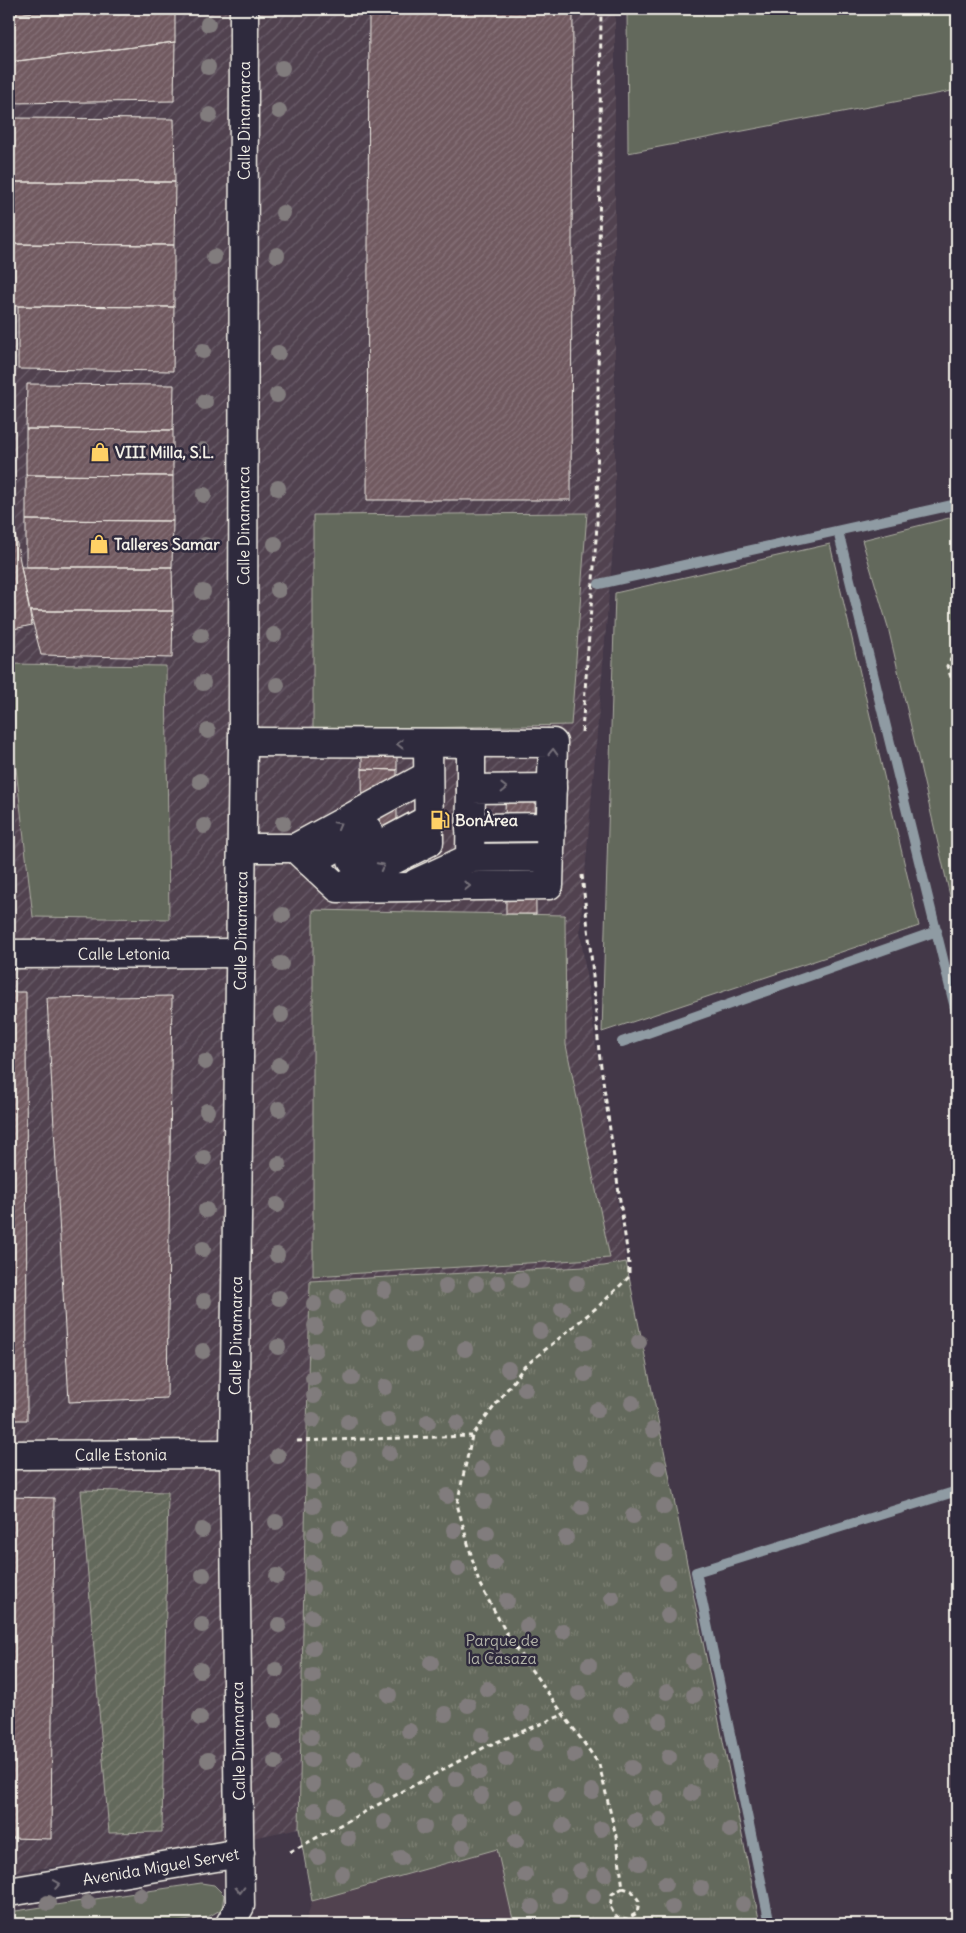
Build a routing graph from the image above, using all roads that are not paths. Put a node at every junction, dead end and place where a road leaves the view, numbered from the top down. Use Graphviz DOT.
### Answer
graph roads {
  1 [pos="244,9"];
  2 [pos="243,742"];
  3 [pos="470,743"];
  4 [pos="428,744"];
  5 [pos="472,788"];
  6 [pos="552,788"];
  7 [pos="427,798"];
  8 [pos="551,827"];
  9 [pos="470,828"];
  10 [pos="242,848"];
  11 [pos="550,857"];
  12 [pos="470,858"];
  13 [pos="317,869"];
  14 [pos="408,887"];
  15 [pos="240,953"];
  16 [pos="9,954"];
  17 [pos="234,1454"];
  18 [pos="9,1455"];
  19 [pos="240,1853"];
  20 [pos="9,1892"];
  21 [pos="230,1924"];
  1 -- 2 [label="street, Calle Dinamarca"];
  4 -- 2 [label="street, one-way"];
  2 -- 10 [label="street, Calle Dinamarca"];
  3 -- 4 [label="street"];
  3 -- 5 [label="street"];
  6 -- 3 [label="street, one-way"];
  4 -- 7 [label="street"];
  5 -- 6 [label="street, one-way"];
  5 -- 9 [label="street"];
  6 -- 8 [label="street"];
  13 -- 7 [label="street, one-way"];
  13 -- 7 [label="street, one-way"];
  8 -- 9 [label="street"];
  8 -- 11 [label="street"];
  9 -- 12 [label="street"];
  10 -- 13 [label="street"];
  10 -- 15 [label="street, Calle Dinamarca"];
  11 -- 12 [label="street"];
  14 -- 11 [label="street, one-way"];
  12 -- 14 [label="street"];
  13 -- 14 [label="street"];
  15 -- 16 [label="street, Calle Letonia"];
  15 -- 17 [label="street, Calle Dinamarca"];
  17 -- 18 [label="street, Calle Estonia"];
  17 -- 19 [label="street, Calle Dinamarca"];
  20 -- 19 [label="street, Avenida Miguel Servet, one-way"];
  19 -- 21 [label="street, Avenida Miguel Servet, one-way"];
}
